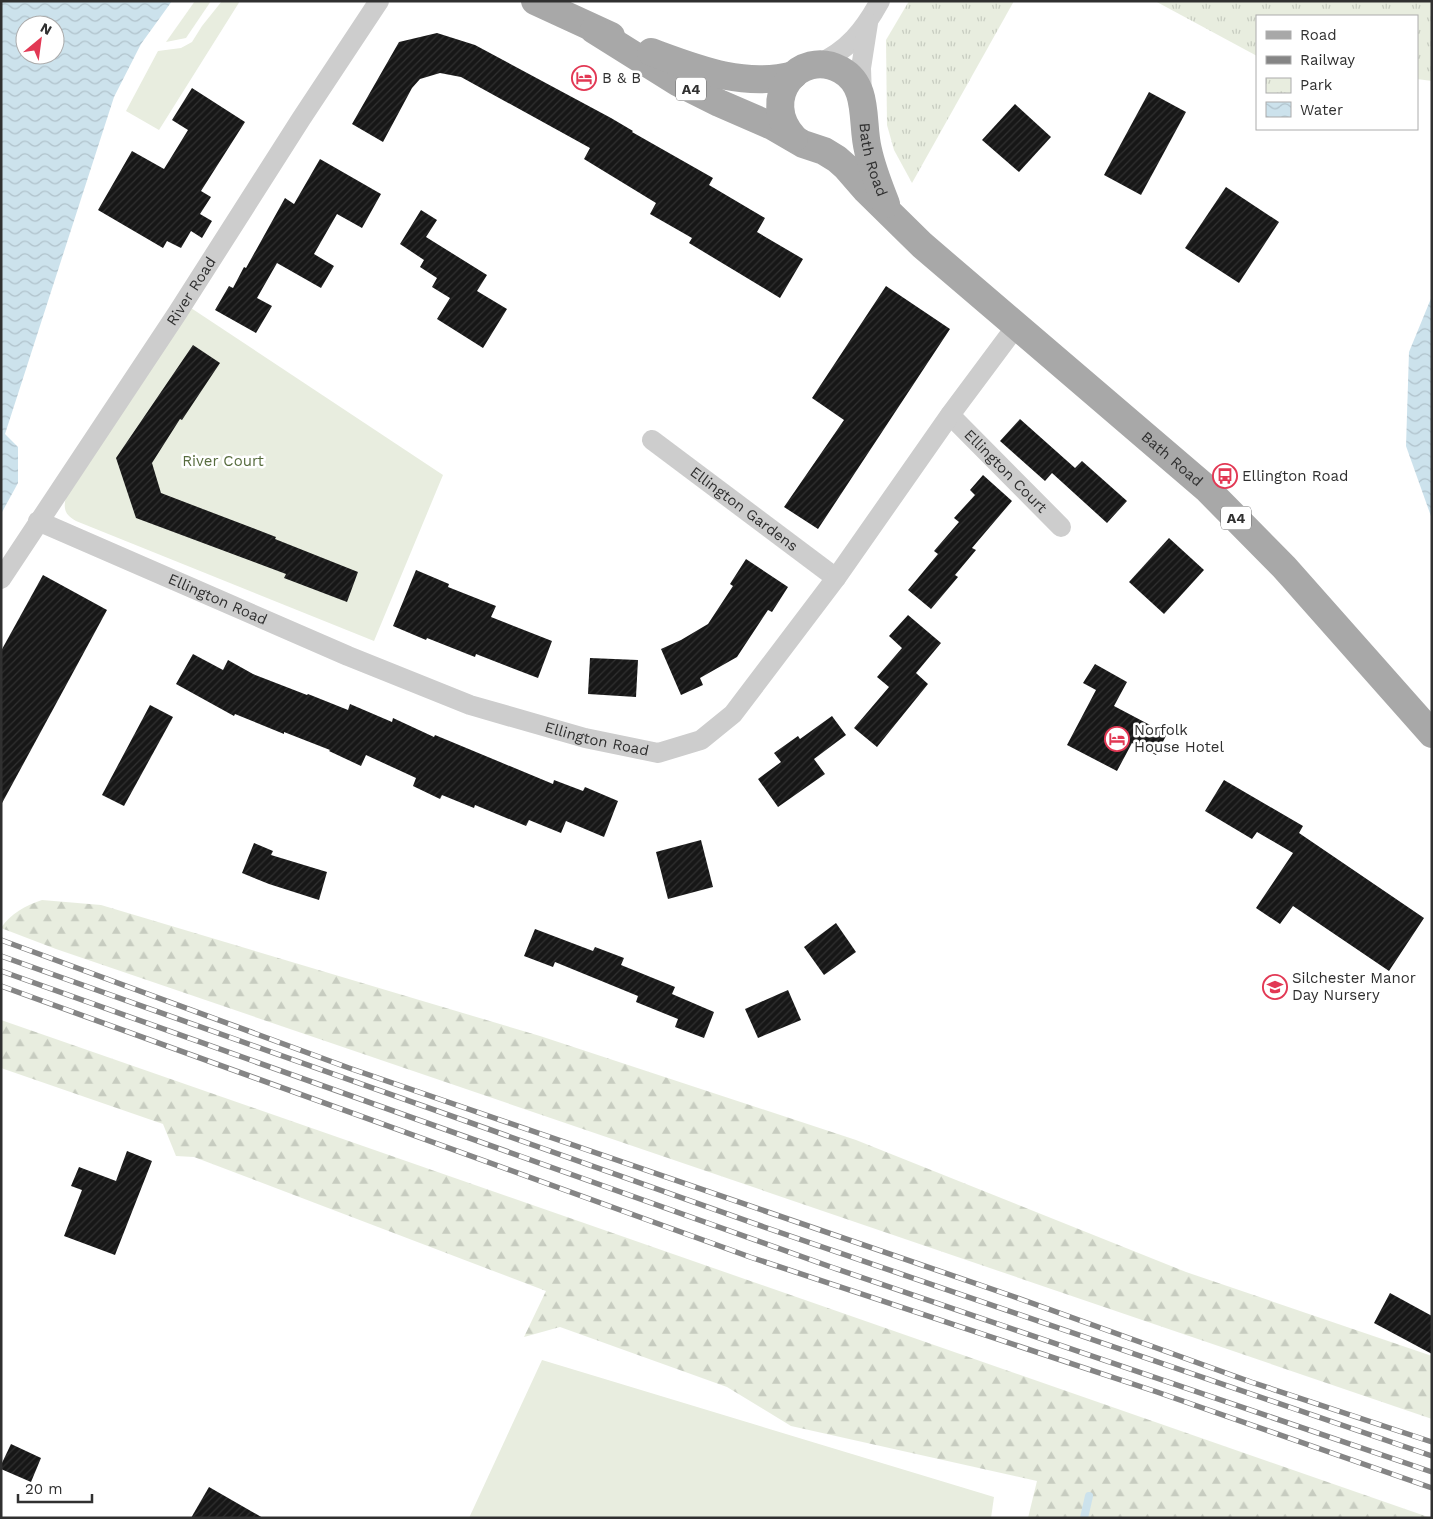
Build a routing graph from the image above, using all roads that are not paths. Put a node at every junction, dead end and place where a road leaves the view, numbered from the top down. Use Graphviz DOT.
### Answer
graph roads {
  1 [pos="379,1"];
  2 [pos="535,1"];
  3 [pos="880,1"];
  4 [pos="868,23"];
  5 [pos="594,30"];
  6 [pos="805,70"];
  7 [pos="862,103"];
  8 [pos="803,142"];
  9 [pos="888,210"];
  10 [pos="1017,325"];
  11 [pos="950,415"];
  12 [pos="652,440"];
  13 [pos="38,521"];
  14 [pos="1061,527"];
  15 [pos="836,578"];
  16 [pos="1,579"];
  17 [pos="1432,734"];
  1 -- 13 [label="street, River Road"];
  2 -- 5 [label="main road, Bath Road / A4"];
  3 -- 4 [label="street"];
  4 -- 6 [label="street"];
  4 -- 7 [label="street"];
  5 -- 6 [label="main road, Bath Road / A4"];
  5 -- 8 [label="main road, Bath Road / A4"];
  6 -- 7 [label="main road, Bath Road / A4"];
  6 -- 8 [label="main road"];
  7 -- 8 [label="main road, Bath Road"];
  7 -- 9 [label="main road, Bath Road / A4"];
  8 -- 9 [label="main road, Bath Road / A4"];
  9 -- 10 [label="main road, Bath Road / A4"];
  10 -- 11 [label="street, Ellington Road"];
  10 -- 17 [label="main road, Bath Road / A4"];
  11 -- 14 [label="street, Ellington Court"];
  11 -- 15 [label="street, Ellington Road"];
  12 -- 15 [label="street, Ellington Gardens"];
  13 -- 15 [label="street, Ellington Road"];
  13 -- 16 [label="street, River Road"];
}
